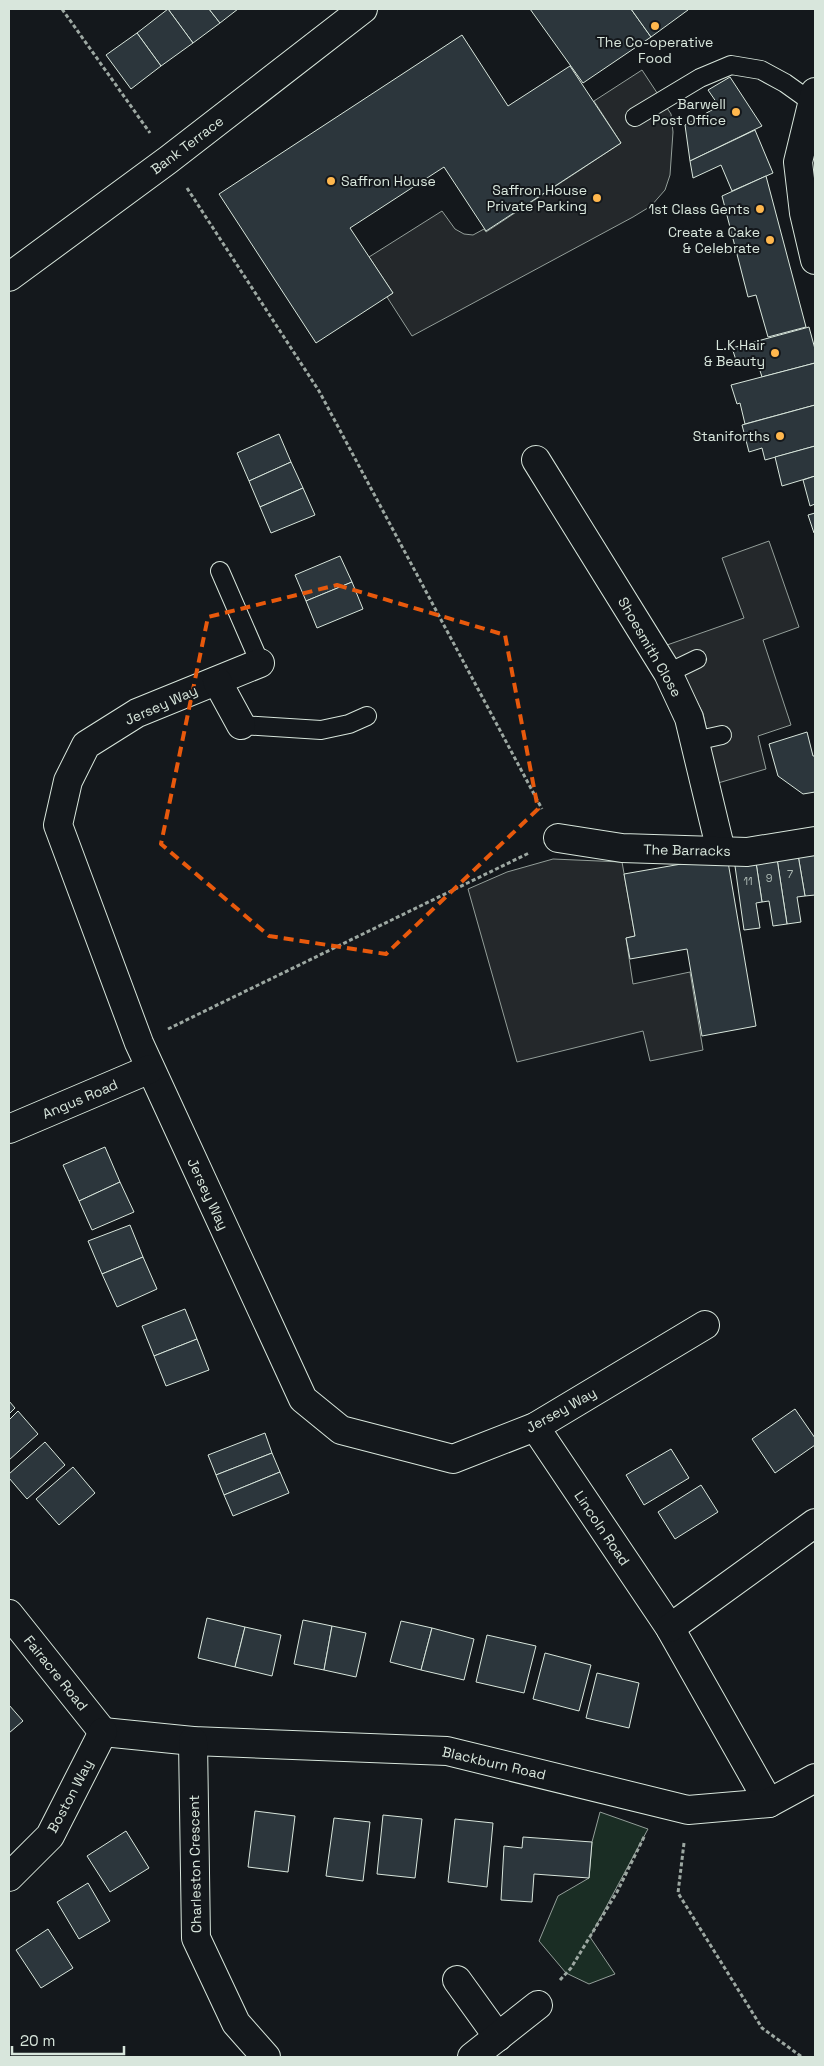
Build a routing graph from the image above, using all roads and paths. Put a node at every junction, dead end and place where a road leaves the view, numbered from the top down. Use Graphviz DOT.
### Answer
graph roads {
  1 [pos="62,9"];
  2 [pos="363,9"];
  3 [pos="814,97"];
  4 [pos="635,117"];
  5 [pos="168,160"];
  6 [pos="815,260"];
  7 [pos="9,276"];
  8 [pos="536,460"];
  9 [pos="220,571"];
  10 [pos="697,659"];
  11 [pos="260,663"];
  12 [pos="668,673"];
  13 [pos="217,681"];
  14 [pos="367,716"];
  15 [pos="241,725"];
  16 [pos="722,735"];
  17 [pos="694,740"];
  18 [pos="558,838"];
  19 [pos="815,841"];
  20 [pos="720,851"];
  21 [pos="139,1043"];
  22 [pos="150,1069"];
  23 [pos="9,1129"];
  24 [pos="705,1325"];
  25 [pos="535,1427"];
  26 [pos="815,1523"];
  27 [pos="9,1614"];
  28 [pos="670,1628"];
  29 [pos="103,1732"];
  30 [pos="193,1741"];
  31 [pos="815,1778"];
  32 [pos="660,1803"];
  33 [pos="769,1803"];
  34 [pos="688,1810"];
  35 [pos="9,1877"];
  36 [pos="457,1980"];
  37 [pos="538,2005"];
  38 [pos="498,2037"];
  39 [pos="266,2057"];
  40 [pos="472,2057"];
  41 [pos="802,2057"];
  1 -- 5 [label="path"];
  2 -- 5 [label="street, Bank Terrace"];
  3 -- 4 [label="lane"];
  3 -- 6 [label="street"];
  5 -- 7 [label="street, Bank Terrace"];
  5 -- 18 [label="path"];
  8 -- 12 [label="street, Shoesmith Close"];
  9 -- 11 [label="lane"];
  10 -- 12 [label="lane"];
  11 -- 13 [label="street, Jersey Way"];
  12 -- 17 [label="street, Shoesmith Close"];
  13 -- 15 [label="street"];
  13 -- 21 [label="street, Jersey Way"];
  14 -- 15 [label="lane"];
  16 -- 17 [label="lane"];
  17 -- 20 [label="street, Shoesmith Close"];
  18 -- 20 [label="street, The Barracks"];
  18 -- 21 [label="path"];
  19 -- 20 [label="street, The Barracks"];
  21 -- 22 [label="street, Jersey Way"];
  22 -- 23 [label="street, Angus Road"];
  22 -- 25 [label="street, Jersey Way"];
  24 -- 25 [label="street, Jersey Way"];
  25 -- 28 [label="street, Lincoln Road"];
  26 -- 28 [label="street"];
  27 -- 29 [label="street, Fairacre Road"];
  28 -- 33 [label="street, Lincoln Road"];
  29 -- 30 [label="street, Blackburn Road"];
  29 -- 35 [label="street, Boston Way"];
  30 -- 32 [label="street, Blackburn Road"];
  30 -- 39 [label="street, Charleston Crescent"];
  31 -- 33 [label="street, Blackburn Road"];
  32 -- 34 [label="street, Blackburn Road"];
  32 -- 37 [label="path"];
  33 -- 34 [label="street, Blackburn Road"];
  34 -- 41 [label="path"];
  36 -- 38 [label="street"];
  37 -- 38 [label="street"];
  38 -- 40 [label="street"];
}
